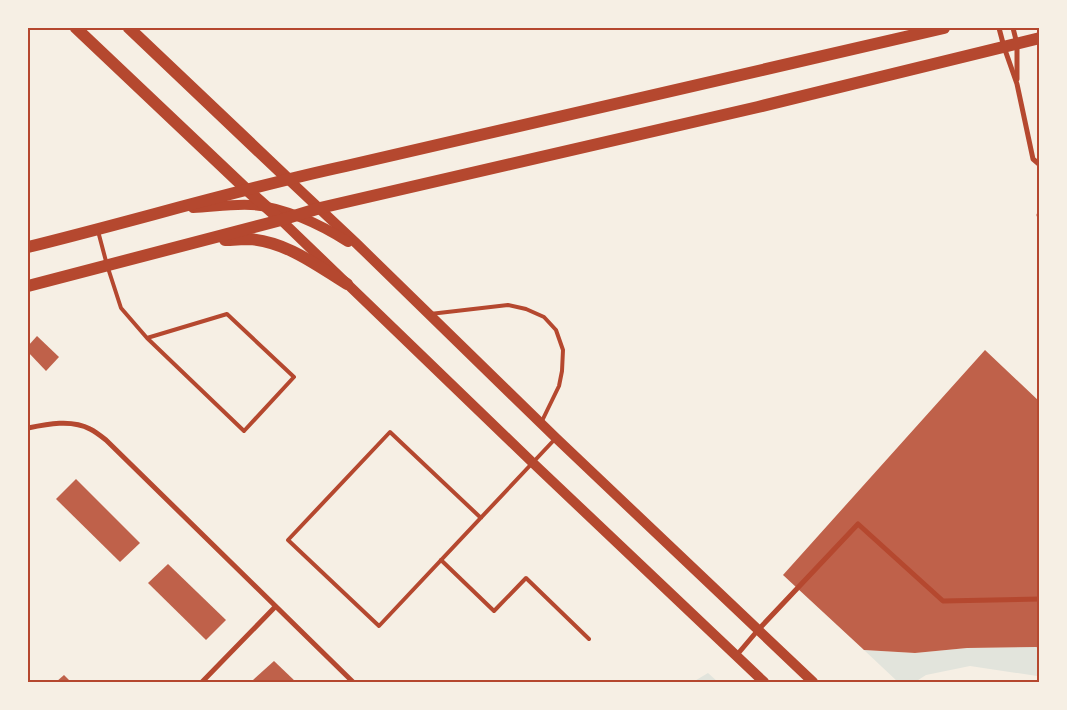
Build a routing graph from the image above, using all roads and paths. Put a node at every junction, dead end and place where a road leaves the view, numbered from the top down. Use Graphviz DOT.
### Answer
graph roads {
  1 [pos="76,28"];
  2 [pos="129,28"];
  3 [pos="944,28"];
  4 [pos="999,28"];
  5 [pos="1013,28"];
  6 [pos="1040,38"];
  7 [pos="1017,44"];
  8 [pos="1004,47"];
  9 [pos="1017,84"];
  10 [pos="1040,165"];
  11 [pos="288,178"];
  12 [pos="246,189"];
  13 [pos="265,206"];
  14 [pos="320,208"];
  15 [pos="176,209"];
  16 [pos="296,216"];
  17 [pos="281,220"];
  18 [pos="98,230"];
  19 [pos="200,241"];
  20 [pos="28,247"];
  21 [pos="373,260"];
  22 [pos="107,265"];
  23 [pos="347,284"];
  24 [pos="28,286"];
  25 [pos="428,314"];
  26 [pos="147,338"];
  27 [pos="541,423"];
  28 [pos="28,428"];
  29 [pos="556,438"];
  30 [pos="533,463"];
  31 [pos="481,518"];
  32 [pos="441,560"];
  33 [pos="1040,599"];
  34 [pos="275,606"];
  35 [pos="758,630"];
  36 [pos="589,639"];
  37 [pos="736,656"];
  38 [pos="202,682"];
  39 [pos="353,682"];
  40 [pos="764,682"];
  41 [pos="813,682"];
  1 -- 12 [label="main road"];
  2 -- 11 [label="main road"];
  3 -- 11 [label="main road"];
  4 -- 8 [label="street"];
  5 -- 7 [label="street"];
  6 -- 7 [label="main road"];
  7 -- 8 [label="main road"];
  7 -- 9 [label="street"];
  8 -- 9 [label="street"];
  8 -- 14 [label="main road"];
  9 -- 10 [label="street"];
  11 -- 12 [label="main road"];
  11 -- 14 [label="main road"];
  12 -- 13 [label="main road"];
  12 -- 15 [label="main road"];
  13 -- 15 [label="main road"];
  13 -- 16 [label="main road"];
  13 -- 17 [label="main road"];
  14 -- 16 [label="main road"];
  14 -- 21 [label="main road"];
  15 -- 18 [label="main road"];
  16 -- 17 [label="main road"];
  16 -- 21 [label="main road"];
  17 -- 19 [label="main road"];
  17 -- 23 [label="main road"];
  18 -- 20 [label="main road"];
  18 -- 22 [label="lane"];
  19 -- 22 [label="main road"];
  19 -- 23 [label="main road"];
  21 -- 25 [label="main road"];
  22 -- 24 [label="main road"];
  22 -- 26 [label="lane"];
  23 -- 30 [label="main road"];
  25 -- 27 [label="main road"];
  25 -- 27 [label="lane"];
  26 -- 26 [label="lane"];
  27 -- 29 [label="main road"];
  28 -- 34 [label="street"];
  29 -- 30 [label="lane"];
  29 -- 35 [label="main road"];
  30 -- 31 [label="lane"];
  30 -- 37 [label="main road"];
  31 -- 32 [label="lane"];
  31 -- 32 [label="lane"];
  32 -- 36 [label="lane"];
  33 -- 35 [label="street"];
  34 -- 38 [label="street"];
  34 -- 39 [label="street"];
  35 -- 37 [label="street"];
  35 -- 41 [label="main road"];
  37 -- 40 [label="main road"];
}
